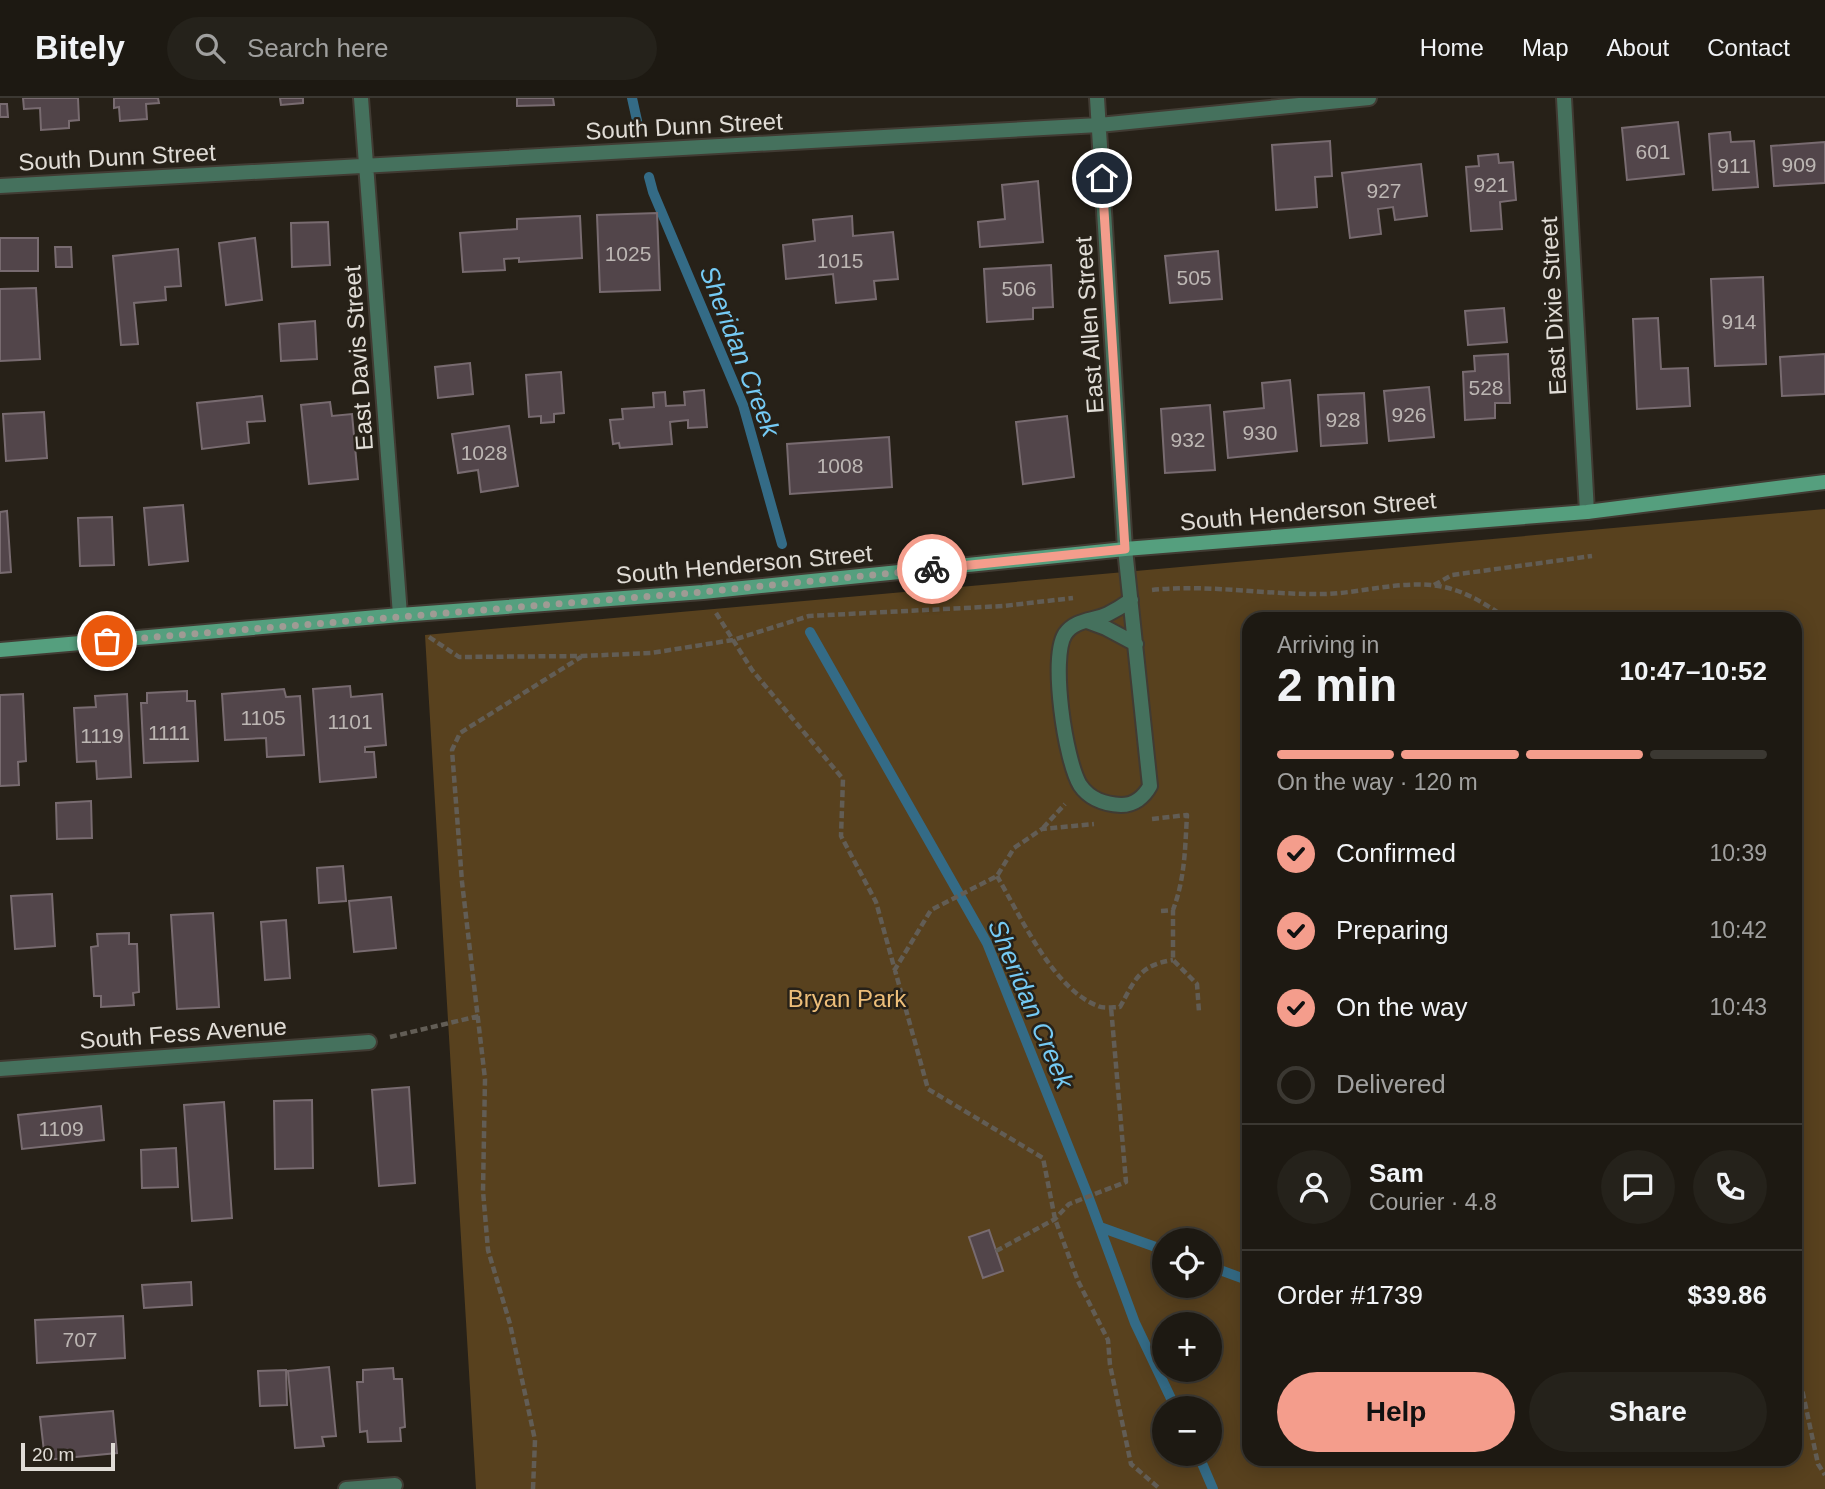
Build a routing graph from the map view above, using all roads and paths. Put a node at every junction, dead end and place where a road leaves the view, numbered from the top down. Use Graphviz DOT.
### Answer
graph roads {
  1 [pos="361,98"];
  2 [pos="1097,98"];
  3 [pos="1369,98"];
  4 [pos="1564,98"];
  5 [pos="1099,125"];
  6 [pos="366,167"];
  7 [pos="0,186"];
  8 [pos="1825,482"];
  9 [pos="1587,512"];
  10 [pos="1125,549"];
  11 [pos="1592,555"];
  12 [pos="1131,600"];
  13 [pos="1497,612"];
  14 [pos="400,615"];
  15 [pos="1087,621"];
  16 [pos="425,635"];
  17 [pos="1136,644"];
  18 [pos="0,650"];
  19 [pos="582,656"];
  20 [pos="1081,786"];
  21 [pos="1148,819"];
  22 [pos="1095,824"];
  23 [pos="1042,829"];
  24 [pos="997,876"];
  25 [pos="1173,910"];
  26 [pos="1161,911"];
  27 [pos="1173,960"];
  28 [pos="894,972"];
  29 [pos="1111,1007"];
  30 [pos="1199,1012"];
  31 [pos="479,1016"];
  32 [pos="369,1042"];
  33 [pos="0,1069"];
  34 [pos="1055,1219"];
  35 [pos="996,1251"];
  36 [pos="1802,1389"];
  37 [pos="1825,1475"];
  38 [pos="395,1485"];
  39 [pos="346,1489"];
  40 [pos="533,1489"];
  41 [pos="1160,1489"];
  1 -- 6 [label="street, East Davis Street"];
  2 -- 5 [label="street, East Allen Street"];
  3 -- 5 [label="street, South Dunn Street"];
  4 -- 9 [label="street, East Dixie Street"];
  5 -- 6 [label="street, South Dunn Street"];
  5 -- 10 [label="street, East Allen Street"];
  6 -- 7 [label="street, South Dunn Street"];
  6 -- 14 [label="street, East Davis Street"];
  8 -- 9 [label="street, South Henderson Street"];
  9 -- 10 [label="street, South Henderson Street"];
  10 -- 12 [label="street, East Allen Street"];
  10 -- 14 [label="street, South Henderson Street"];
  11 -- 13 [label="path"];
  12 -- 15 [label="street"];
  12 -- 17 [label="street, East Allen Street"];
  14 -- 18 [label="street, South Henderson Street"];
  15 -- 17 [label="street"];
  15 -- 20 [label="street"];
  16 -- 19 [label="path"];
  17 -- 20 [label="street, East Allen Street"];
  19 -- 28 [label="path"];
  19 -- 31 [label="path"];
  20 -- 23 [label="path"];
  21 -- 25 [label="path"];
  22 -- 23 [label="path"];
  23 -- 24 [label="path"];
  24 -- 28 [label="path"];
  24 -- 29 [label="path"];
  25 -- 26 [label="path"];
  25 -- 27 [label="path"];
  27 -- 29 [label="path"];
  27 -- 30 [label="path"];
  28 -- 34 [label="path"];
  29 -- 34 [label="path"];
  31 -- 32 [label="path"];
  31 -- 40 [label="path"];
  32 -- 33 [label="street, South Fess Avenue"];
  34 -- 35 [label="path"];
  34 -- 41 [label="path"];
  36 -- 37 [label="path"];
  38 -- 39 [label="street"];
}
